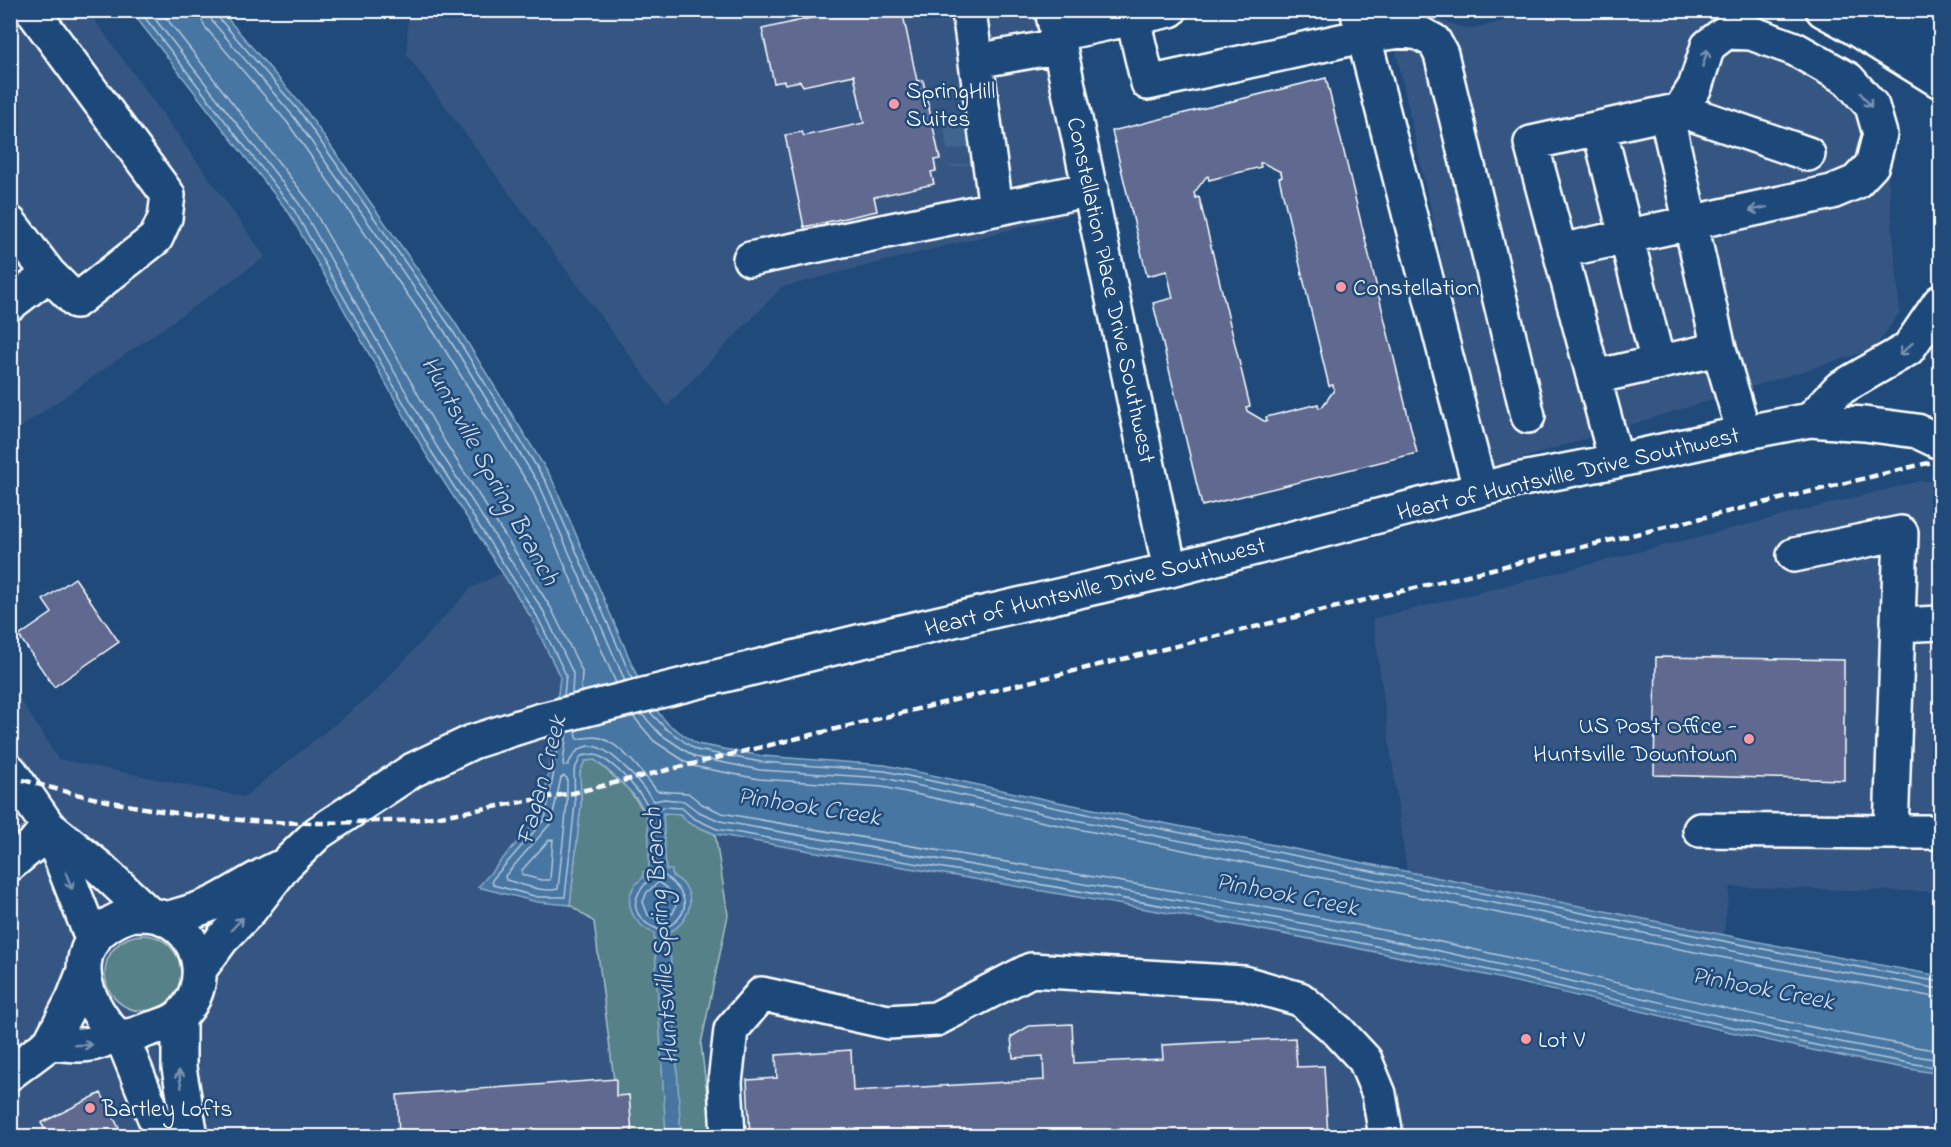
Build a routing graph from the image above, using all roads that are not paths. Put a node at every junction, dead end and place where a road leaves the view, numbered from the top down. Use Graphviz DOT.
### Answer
graph roads {
  1 [pos="32,10"];
  2 [pos="1170,10"];
  3 [pos="1823,10"];
  4 [pos="1878,10"];
  5 [pos="1933,10"];
  6 [pos="969,12"];
  7 [pos="1133,19"];
  8 [pos="1360,23"];
  9 [pos="1941,28"];
  10 [pos="1057,30"];
  11 [pos="1941,47"];
  12 [pos="977,69"];
  13 [pos="1941,81"];
  14 [pos="1673,111"];
  15 [pos="959,115"];
  16 [pos="1599,128"];
  17 [pos="1808,154"];
  18 [pos="966,165"];
  19 [pos="1091,189"];
  20 [pos="996,208"];
  21 [pos="10,223"];
  22 [pos="1692,223"];
  23 [pos="1626,238"];
  24 [pos="1560,251"];
  25 [pos="750,259"];
  26 [pos="49,274"];
  27 [pos="1941,302"];
  28 [pos="10,304"];
  29 [pos="1719,349"];
  30 [pos="1658,363"];
  31 [pos="1594,377"];
  32 [pos="1528,416"];
  33 [pos="1810,420"];
  34 [pos="1744,433"];
  35 [pos="1941,442"];
  36 [pos="1616,461"];
  37 [pos="1479,489"];
  38 [pos="1794,555"];
  39 [pos="1170,570"];
  40 [pos="1941,623"];
  41 [pos="1898,625"];
  42 [pos="10,771"];
  43 [pos="48,826"];
  44 [pos="1700,830"];
  45 [pos="1891,832"];
  46 [pos="1941,832"];
  47 [pos="10,864"];
  48 [pos="285,865"];
  49 [pos="158,916"];
  50 [pos="88,956"];
  51 [pos="200,969"];
  52 [pos="179,1017"];
  53 [pos="118,1035"];
  54 [pos="50,1043"];
  55 [pos="10,1073"];
  56 [pos="162,1137"];
  57 [pos="191,1137"];
  58 [pos="728,1137"];
  59 [pos="1386,1137"];
  1 -- 26 [label="main road"];
  2 -- 7 [label="main road"];
  3 -- 13 [label="main road"];
  4 -- 11 [label="main road"];
  5 -- 9 [label="main road"];
  6 -- 12 [label="main road"];
  7 -- 8 [label="main road"];
  7 -- 10 [label="main road"];
  8 -- 32 [label="main road"];
  8 -- 37 [label="main road"];
  10 -- 12 [label="main road"];
  10 -- 19 [label="main road, Constellation Place Drive Southwest"];
  12 -- 15 [label="main road"];
  12 -- 20 [label="main road"];
  14 -- 16 [label="main road"];
  14 -- 17 [label="main road"];
  14 -- 22 [label="main road"];
  14 -- 22 [label="main road, one-way"];
  16 -- 23 [label="main road"];
  16 -- 24 [label="main road"];
  18 -- 20 [label="main road"];
  19 -- 20 [label="main road"];
  19 -- 39 [label="main road, Constellation Place Drive Southwest"];
  20 -- 25 [label="main road"];
  21 -- 26 [label="main road"];
  22 -- 23 [label="main road"];
  22 -- 29 [label="main road"];
  23 -- 24 [label="main road"];
  23 -- 30 [label="main road"];
  24 -- 31 [label="main road"];
  26 -- 28 [label="main road"];
  27 -- 33 [label="main road, one-way"];
  29 -- 30 [label="main road"];
  29 -- 34 [label="main road"];
  30 -- 31 [label="main road"];
  31 -- 36 [label="main road"];
  33 -- 34 [label="main road, Heart of Huntsville Drive Southwest"];
  33 -- 35 [label="main road, Heart of Huntsville Drive Southwest"];
  34 -- 36 [label="main road, Heart of Huntsville Drive Southwest"];
  36 -- 37 [label="main road, Heart of Huntsville Drive Southwest"];
  37 -- 39 [label="main road, Heart of Huntsville Drive Southwest"];
  38 -- 41 [label="main road"];
  39 -- 48 [label="main road, Heart of Huntsville Drive Southwest"];
  40 -- 41 [label="main road"];
  41 -- 45 [label="main road"];
  42 -- 43 [label="main road"];
  43 -- 47 [label="main road"];
  43 -- 49 [label="main road"];
  43 -- 50 [label="main road, one-way"];
  44 -- 45 [label="main road"];
  45 -- 46 [label="main road"];
  48 -- 49 [label="main road, Heart of Huntsville Drive Southwest"];
  51 -- 48 [label="main road, Heart of Huntsville Drive Southwest, one-way"];
  49 -- 50 [label="main road"];
  49 -- 51 [label="main road"];
  50 -- 53 [label="main road"];
  50 -- 54 [label="main road"];
  51 -- 52 [label="main road"];
  52 -- 53 [label="main road"];
  57 -- 52 [label="main road, one-way"];
  54 -- 53 [label="main road, one-way"];
  53 -- 56 [label="main road"];
  54 -- 55 [label="main road"];
  58 -- 59 [label="main road"];
}
